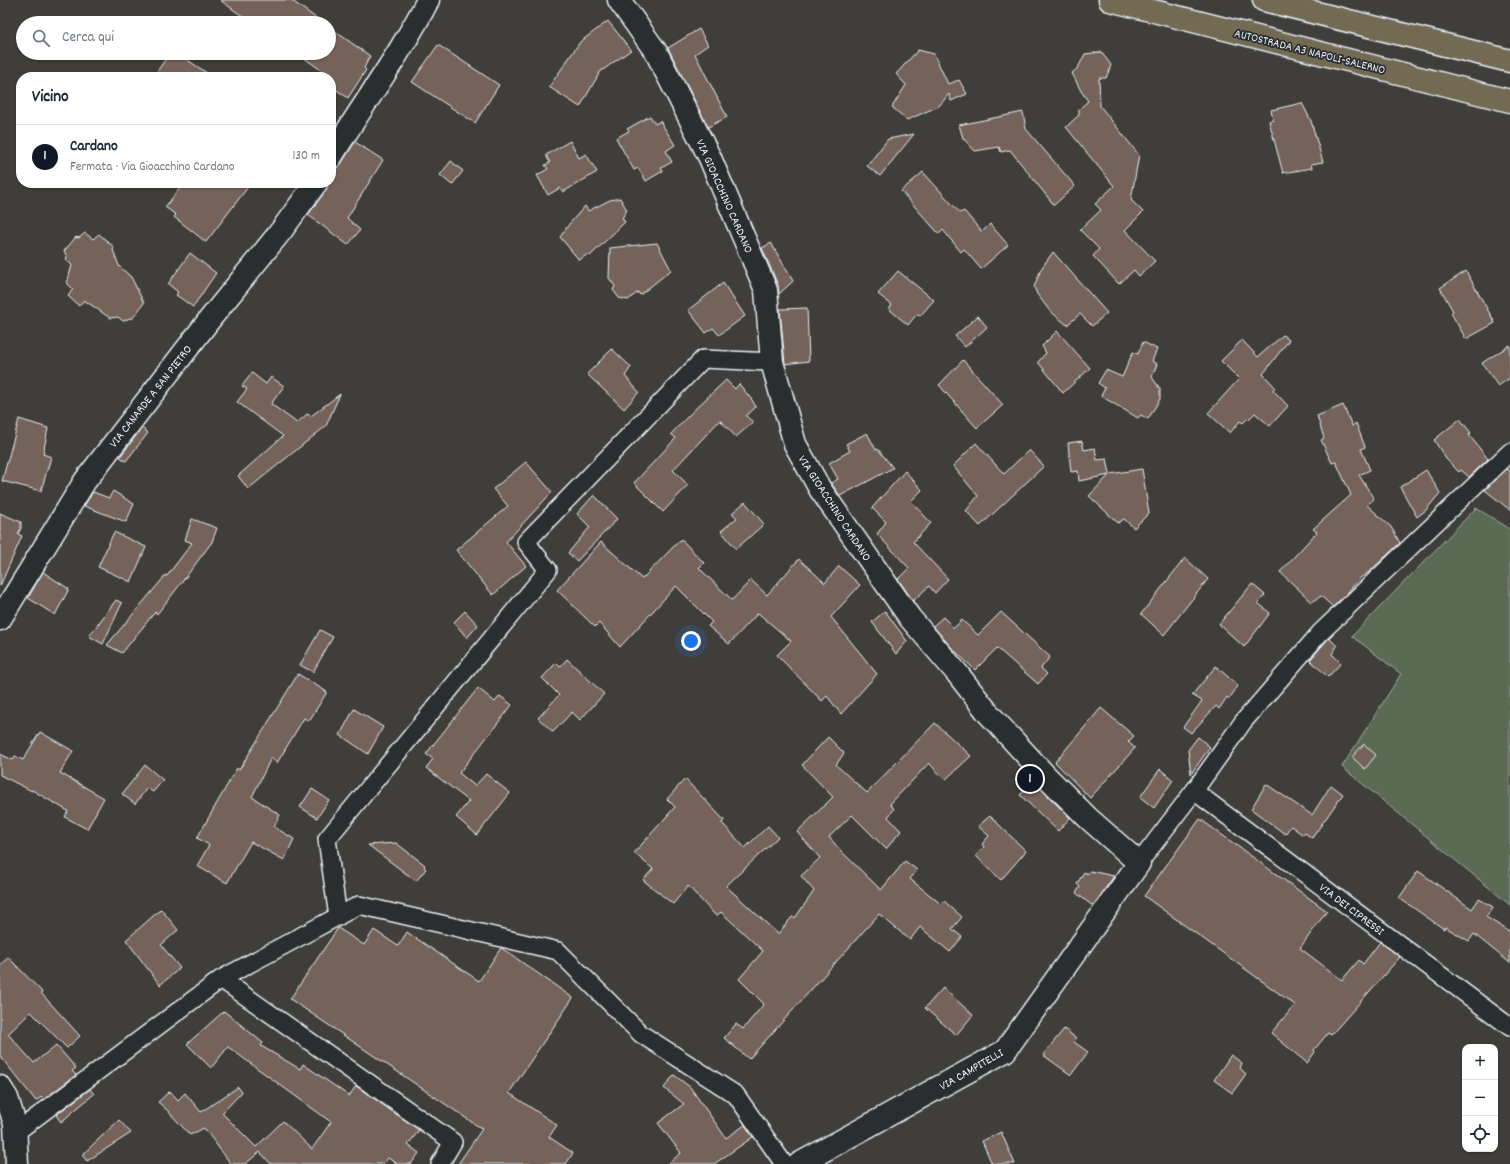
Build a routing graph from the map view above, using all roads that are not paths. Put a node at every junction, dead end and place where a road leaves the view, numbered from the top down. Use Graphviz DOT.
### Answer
graph roads {
  1 [pos="428,0"];
  2 [pos="619,0"];
  3 [pos="1110,0"];
  4 [pos="1264,0"];
  5 [pos="1510,61"];
  6 [pos="1510,101"];
  7 [pos="336,148"];
  8 [pos="312,188"];
  9 [pos="772,362"];
  10 [pos="1510,452"];
  11 [pos="0,619"];
  12 [pos="1194,791"];
  13 [pos="1139,863"];
  14 [pos="338,916"];
  15 [pos="221,979"];
  16 [pos="1510,1027"];
  17 [pos="0,1087"];
  18 [pos="15,1133"];
  19 [pos="17,1164"];
  20 [pos="440,1164"];
  21 [pos="784,1164"];
  22 [pos="799,1164"];
  1 -- 7 [label="street"];
  2 -- 9 [label="street, VIA GIOACCHINO CARDANO"];
  3 -- 6 [label="highway, AUTOSTRADA A3 NAPOLI-SALERNO"];
  4 -- 5 [label="highway"];
  8 -- 11 [label="street, VIA CANARDE A SAN PIETRO"];
  9 -- 13 [label="street, VIA GIOACCHINO CARDANO"];
  9 -- 14 [label="street"];
  10 -- 12 [label="street"];
  12 -- 13 [label="street"];
  12 -- 16 [label="street, VIA DEI CIPRESSI"];
  13 -- 22 [label="street, VIA CAMPITELLI"];
  14 -- 15 [label="street"];
  14 -- 21 [label="street"];
  15 -- 18 [label="street"];
  15 -- 20 [label="street"];
  17 -- 18 [label="street"];
  18 -- 19 [label="street"];
}
